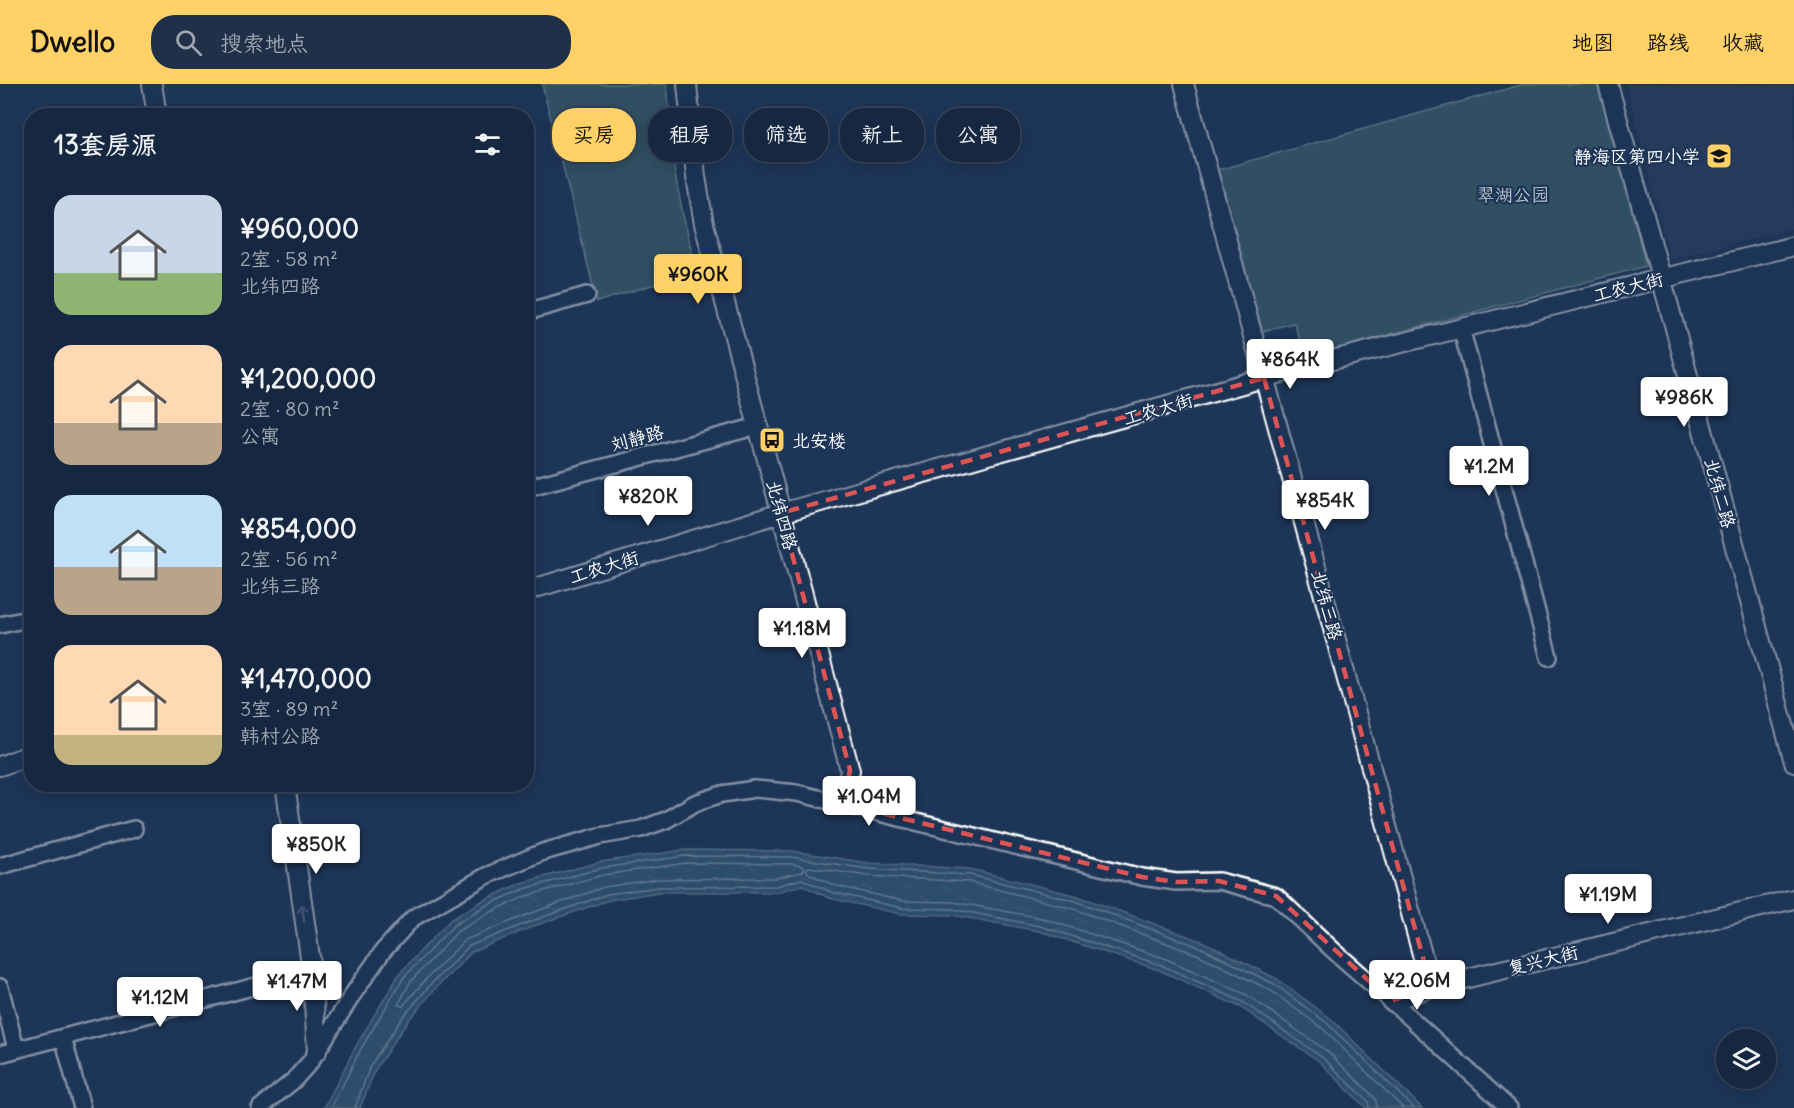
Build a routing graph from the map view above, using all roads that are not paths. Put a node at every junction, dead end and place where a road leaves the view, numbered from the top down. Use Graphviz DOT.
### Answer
graph roads {
  1 [pos="152,84"];
  2 [pos="158,84"];
  3 [pos="678,84"];
  4 [pos="687,84"];
  5 [pos="1184,84"];
  6 [pos="1608,84"];
  7 [pos="156,108"];
  8 [pos="162,108"];
  9 [pos="1794,246"];
  10 [pos="1661,279"];
  11 [pos="587,295"];
  12 [pos="534,310"];
  13 [pos="1461,328"];
  14 [pos="1264,378"];
  15 [pos="754,427"];
  16 [pos="534,486"];
  17 [pos="776,511"];
  18 [pos="534,579"];
  19 [pos="534,588"];
  20 [pos="24,620"];
  21 [pos="0,625"];
  22 [pos="1549,657"];
  23 [pos="24,757"];
  24 [pos="1794,762"];
  25 [pos="0,766"];
  26 [pos="286,792"];
  27 [pos="844,804"];
  28 [pos="134,830"];
  29 [pos="0,866"];
  30 [pos="1794,898"];
  31 [pos="312,971"];
  32 [pos="0,987"];
  33 [pos="1431,987"];
  34 [pos="1391,1001"];
  35 [pos="63,1037"];
  36 [pos="16,1050"];
  37 [pos="317,1051"];
  38 [pos="0,1054"];
  39 [pos="82,1108"];
  40 [pos="260,1108"];
  41 [pos="1509,1108"];
  1 -- 7 [label="street"];
  2 -- 8 [label="street"];
  3 -- 15 [label="street, 北纬四路"];
  4 -- 15 [label="street, 北纬四路"];
  5 -- 14 [label="street, 北纬三路"];
  6 -- 10 [label="street, 北纬二路"];
  9 -- 10 [label="street, 工农大街"];
  10 -- 13 [label="street, 工农大街"];
  10 -- 24 [label="street, 北纬二路"];
  11 -- 12 [label="street"];
  13 -- 14 [label="street, 工农大街"];
  13 -- 22 [label="street"];
  14 -- 17 [label="street, 工农大街"];
  14 -- 33 [label="street, 北纬三路"];
  15 -- 16 [label="street, 刘静路"];
  15 -- 17 [label="street, 北纬四路"];
  17 -- 18 [label="street, 工农大街"];
  17 -- 19 [label="street, 工农大街"];
  17 -- 27 [label="street, 北纬四路"];
  20 -- 21 [label="street"];
  23 -- 25 [label="street"];
  31 -- 26 [label="street, one-way"];
  27 -- 34 [label="street"];
  27 -- 37 [label="street"];
  28 -- 29 [label="street"];
  30 -- 33 [label="street, 复兴大街"];
  31 -- 35 [label="street"];
  31 -- 37 [label="street"];
  32 -- 36 [label="street"];
  33 -- 34 [label="street, 复兴大街"];
  34 -- 41 [label="street"];
  35 -- 36 [label="street"];
  35 -- 39 [label="street"];
  36 -- 38 [label="street"];
  37 -- 40 [label="street"];
}
